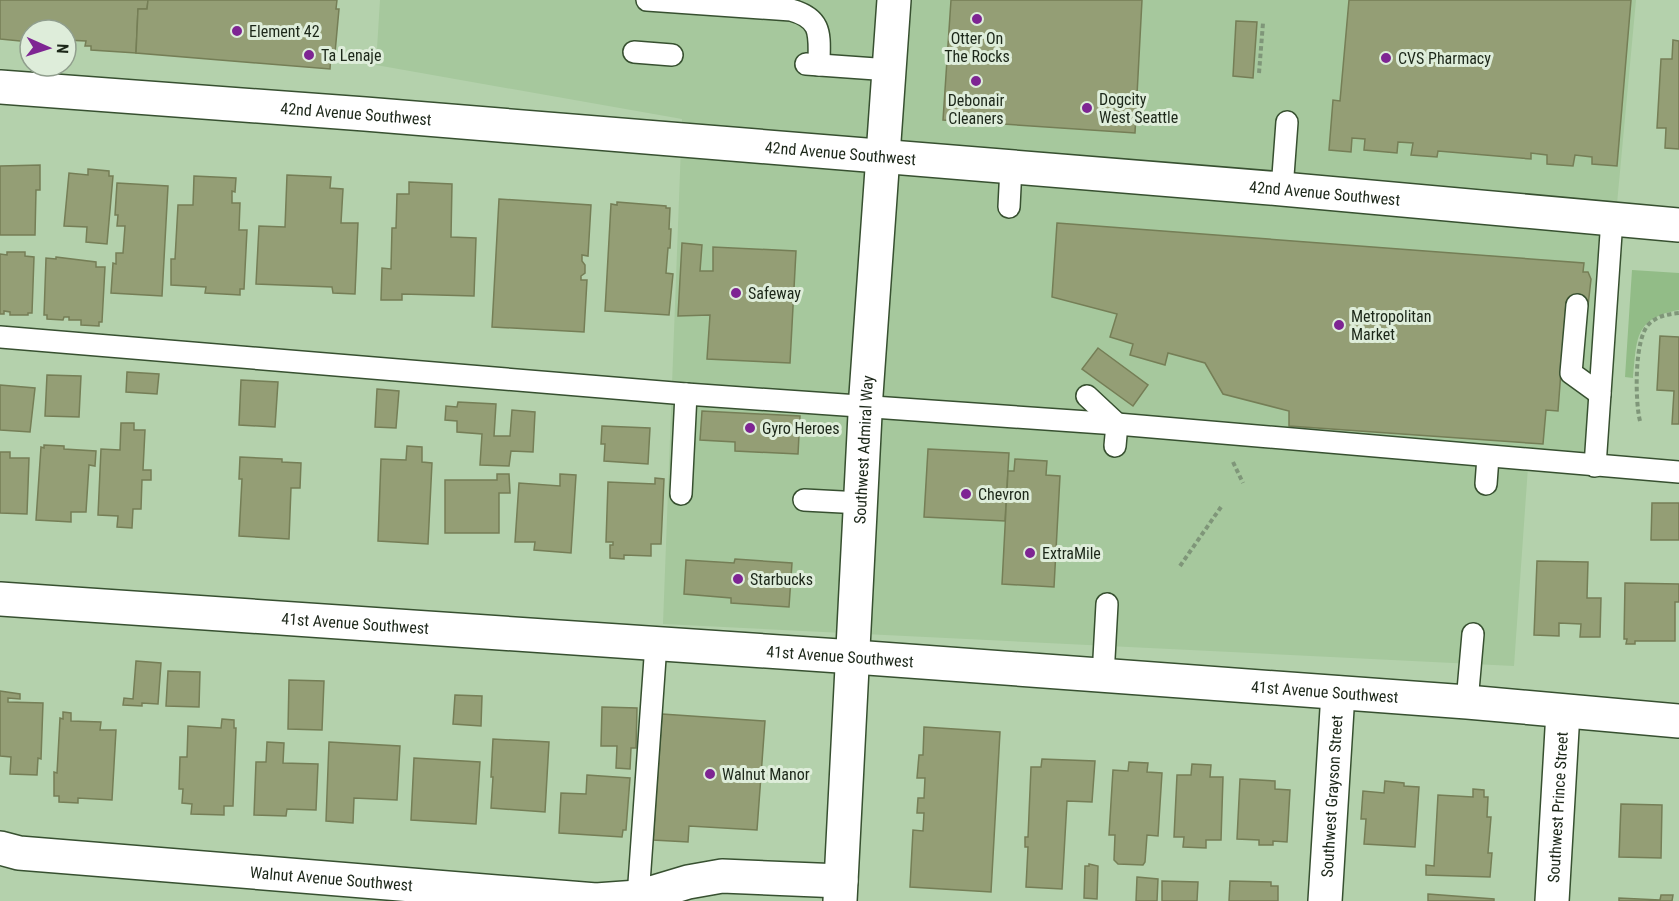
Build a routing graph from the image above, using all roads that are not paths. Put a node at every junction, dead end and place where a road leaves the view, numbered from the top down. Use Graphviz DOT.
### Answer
graph roads {
  1 [pos="647,0"];
  2 [pos="894,0"];
  3 [pos="634,52"];
  4 [pos="672,55"];
  5 [pos="890,70"];
  6 [pos="0,87"];
  7 [pos="1287,122"];
  8 [pos="884,158"];
  9 [pos="1011,167"];
  10 [pos="1282,189"];
  11 [pos="1009,207"];
  12 [pos="1612,219"];
  13 [pos="1679,225"];
  14 [pos="1576,305"];
  15 [pos="0,337"];
  16 [pos="686,394"];
  17 [pos="1600,394"];
  18 [pos="1087,396"];
  19 [pos="866,406"];
  20 [pos="1117,424"];
  21 [pos="1115,446"];
  22 [pos="1488,457"];
  23 [pos="1595,466"];
  24 [pos="1679,472"];
  25 [pos="1486,484"];
  26 [pos="681,494"];
  27 [pos="804,500"];
  28 [pos="861,502"];
  29 [pos="0,599"];
  30 [pos="1107,604"];
  31 [pos="1473,634"];
  32 [pos="656,644"];
  33 [pos="854,657"];
  34 [pos="1102,676"];
  35 [pos="1338,693"];
  36 [pos="1467,702"];
  37 [pos="1563,712"];
  38 [pos="1679,721"];
  39 [pos="0,848"];
  40 [pos="840,891"];
  41 [pos="638,897"];
  42 [pos="1325,901"];
  43 [pos="1552,901"];
  1 -- 5 [label="lane"];
  2 -- 5 [label="street, Southwest Admiral Way"];
  3 -- 4 [label="lane"];
  5 -- 8 [label="street, Southwest Admiral Way"];
  6 -- 8 [label="street, 42nd Avenue Southwest"];
  7 -- 10 [label="lane"];
  8 -- 9 [label="street, 42nd Avenue Southwest"];
  8 -- 19 [label="street, Southwest Admiral Way"];
  9 -- 10 [label="street, 42nd Avenue Southwest"];
  9 -- 11 [label="lane"];
  10 -- 12 [label="street, 42nd Avenue Southwest"];
  12 -- 13 [label="street, 42nd Avenue Southwest"];
  12 -- 17 [label="lane"];
  14 -- 17 [label="lane"];
  15 -- 16 [label="lane"];
  16 -- 19 [label="lane"];
  16 -- 26 [label="lane"];
  17 -- 23 [label="lane"];
  18 -- 20 [label="lane"];
  19 -- 20 [label="lane"];
  19 -- 28 [label="street, Southwest Admiral Way"];
  20 -- 21 [label="lane"];
  20 -- 22 [label="lane"];
  22 -- 23 [label="lane"];
  22 -- 25 [label="lane"];
  23 -- 24 [label="lane"];
  27 -- 28 [label="lane"];
  28 -- 33 [label="street, Southwest Admiral Way"];
  29 -- 32 [label="street, 41st Avenue Southwest"];
  30 -- 34 [label="lane"];
  31 -- 36 [label="lane"];
  32 -- 33 [label="street, 41st Avenue Southwest"];
  32 -- 41 [label="lane"];
  33 -- 34 [label="street, 41st Avenue Southwest"];
  33 -- 40 [label="street, Southwest Admiral Way"];
  34 -- 35 [label="street, 41st Avenue Southwest"];
  35 -- 36 [label="street, 41st Avenue Southwest"];
  35 -- 42 [label="street, Southwest Grayson Street"];
  36 -- 37 [label="street, 41st Avenue Southwest"];
  37 -- 38 [label="street, 41st Avenue Southwest"];
  37 -- 43 [label="street, Southwest Prince Street"];
  39 -- 41 [label="street, Walnut Avenue Southwest"];
  40 -- 41 [label="street, Walnut Avenue Southwest"];
}
